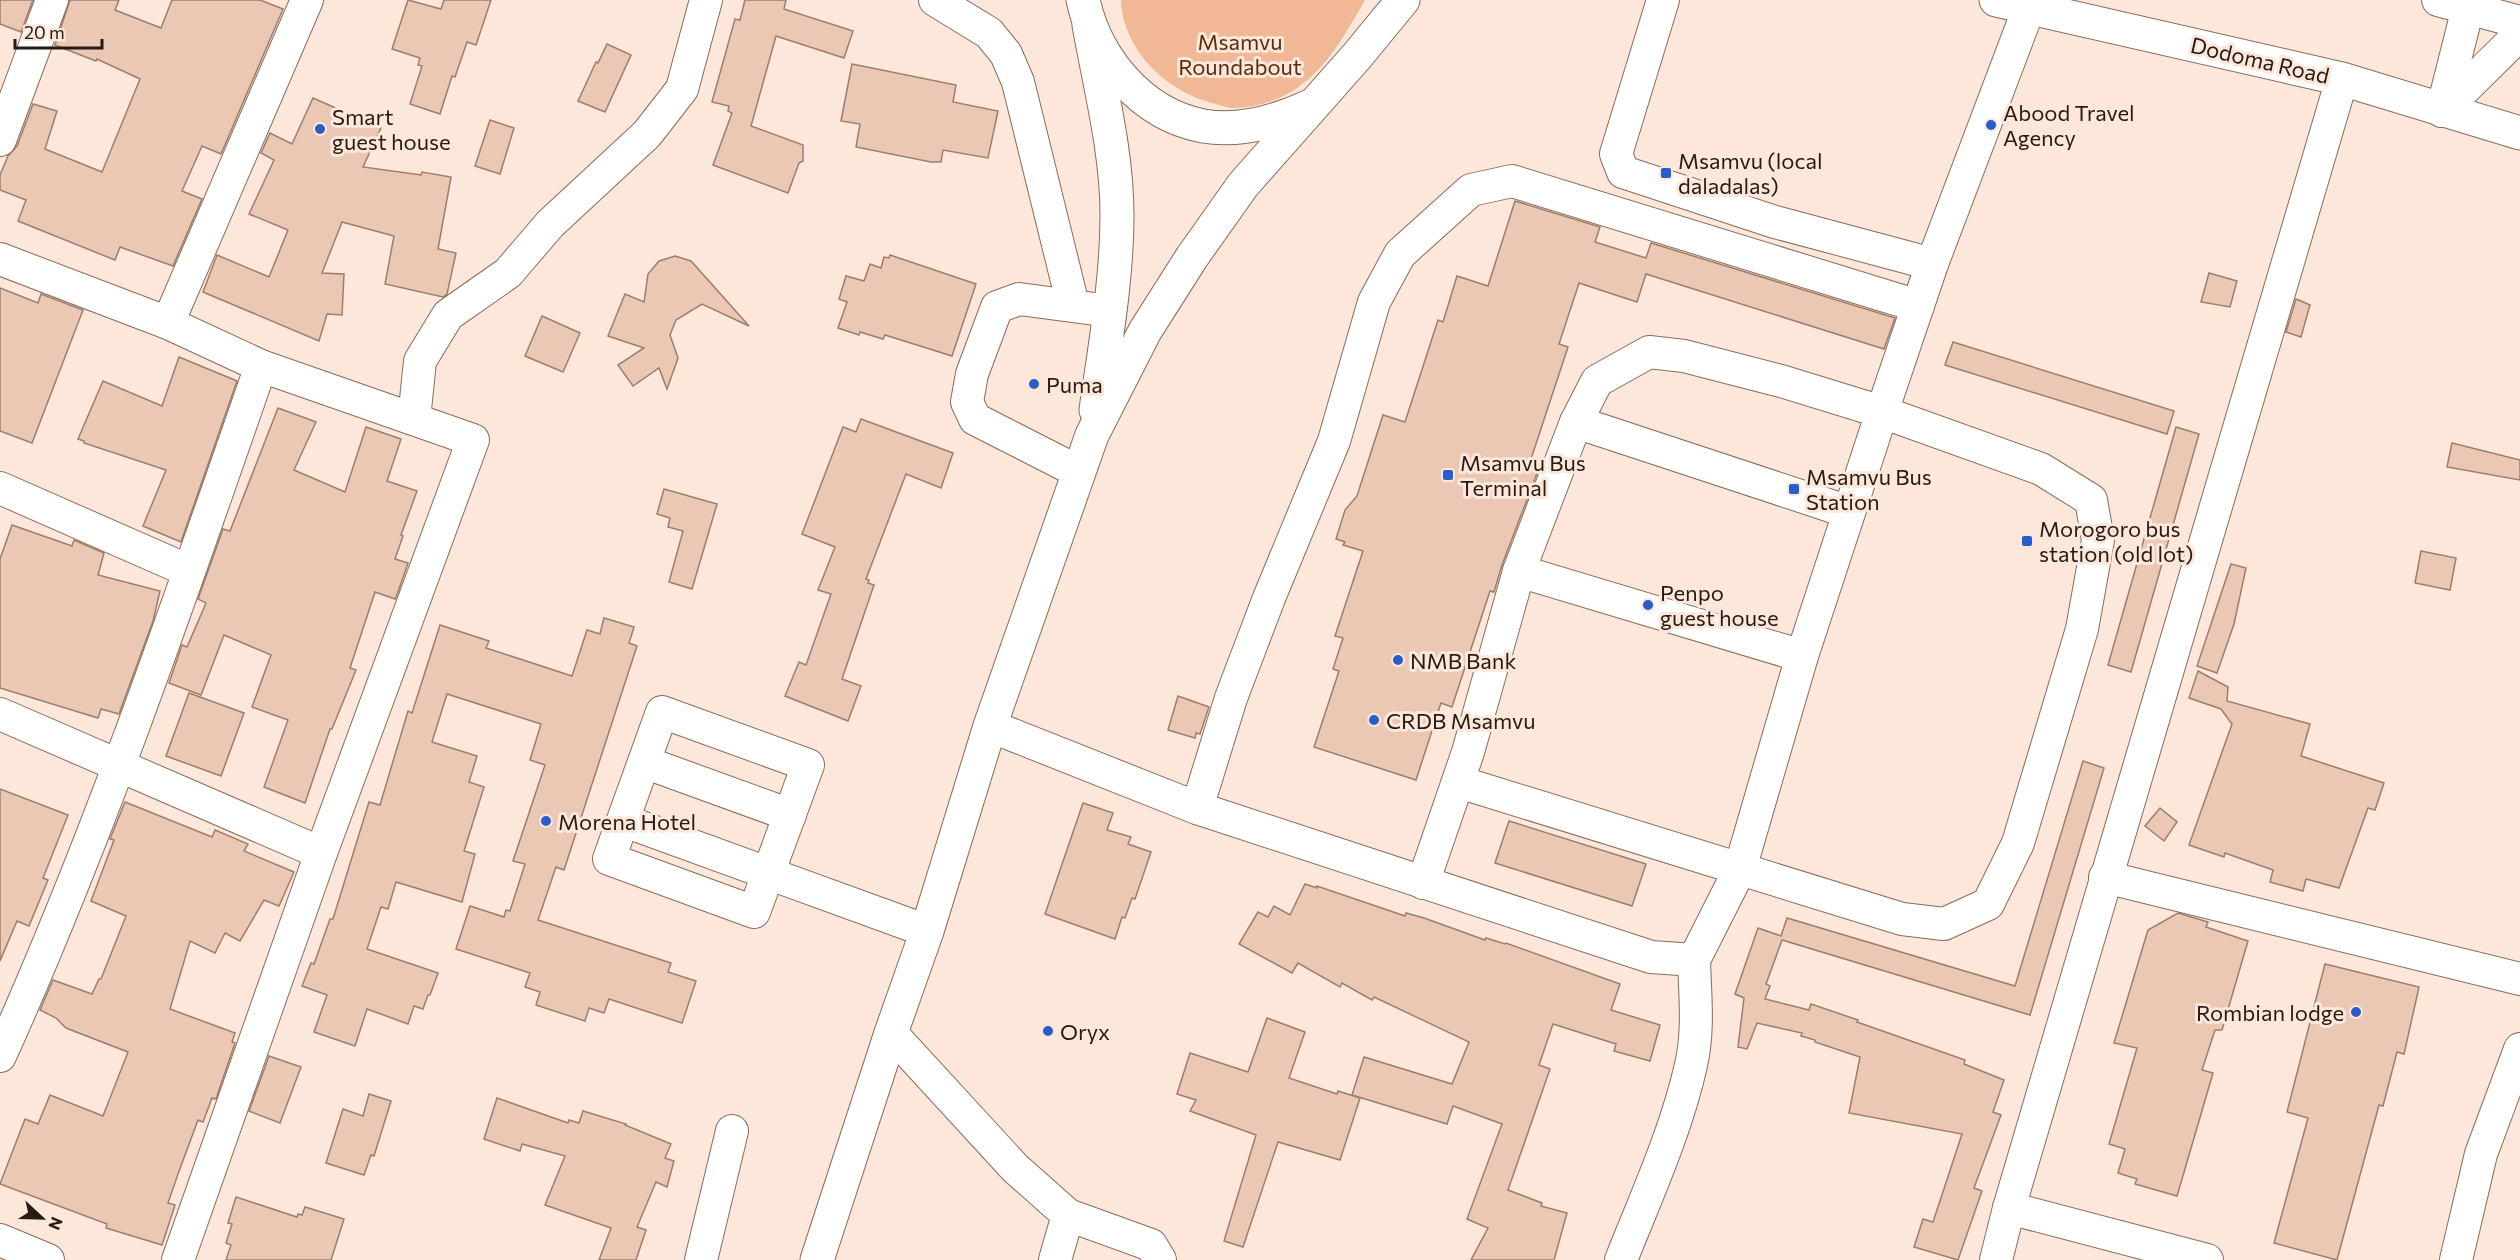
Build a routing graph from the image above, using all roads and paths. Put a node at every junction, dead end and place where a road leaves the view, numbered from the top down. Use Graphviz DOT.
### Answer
graph roads {
  1 [pos="52,0"];
  2 [pos="307,0"];
  3 [pos="706,0"];
  4 [pos="935,0"];
  5 [pos="1391,0"];
  6 [pos="1403,0"];
  7 [pos="1663,0"];
  8 [pos="1996,0"];
  9 [pos="2459,2"];
  10 [pos="2031,3"];
  11 [pos="1086,13"];
  12 [pos="2520,22"];
  13 [pos="2520,34"];
  14 [pos="1357,56"];
  15 [pos="2342,79"];
  16 [pos="1315,104"];
  17 [pos="2442,111"];
  18 [pos="2520,133"];
  19 [pos="0,140"];
  20 [pos="0,259"];
  21 [pos="1932,264"];
  22 [pos="1073,305"];
  23 [pos="1918,306"];
  24 [pos="1110,311"];
  25 [pos="168,323"];
  26 [pos="261,366"];
  27 [pos="1882,412"];
  28 [pos="414,420"];
  29 [pos="1576,422"];
  30 [pos="1092,435"];
  31 [pos="1079,472"];
  32 [pos="0,488"];
  33 [pos="1849,512"];
  34 [pos="189,571"];
  35 [pos="1519,571"];
  36 [pos="1802,656"];
  37 [pos="0,714"];
  38 [pos="990,726"];
  39 [pos="644,762"];
  40 [pos="119,765"];
  41 [pos="1459,782"];
  42 [pos="1197,808"];
  43 [pos="790,815"];
  44 [pos="623,820"];
  45 [pos="321,853"];
  46 [pos="1740,869"];
  47 [pos="768,873"];
  48 [pos="2105,877"];
  49 [pos="1423,883"];
  50 [pos="927,931"];
  51 [pos="1694,960"];
  52 [pos="2520,979"];
  53 [pos="891,1033"];
  54 [pos="2520,1049"];
  55 [pos="0,1056"];
  56 [pos="732,1131"];
  57 [pos="2009,1208"];
  58 [pos="1068,1215"];
  59 [pos="0,1240"];
  60 [pos="48,1260"];
  61 [pos="178,1260"];
  62 [pos="701,1260"];
  63 [pos="817,1260"];
  64 [pos="1055,1260"];
  65 [pos="1160,1260"];
  66 [pos="1621,1260"];
  67 [pos="1996,1260"];
  68 [pos="2207,1260"];
  69 [pos="2456,1260"];
  1 -- 19 [label="street"];
  2 -- 25 [label="street"];
  3 -- 28 [label="street"];
  4 -- 22 [label="street"];
  5 -- 14 [label="highway"];
  6 -- 14 [label="highway"];
  7 -- 21 [label="street"];
  8 -- 10 [label="highway, Dodoma Road"];
  9 -- 12 [label="street"];
  9 -- 17 [label="street"];
  10 -- 15 [label="highway, Dodoma Road"];
  10 -- 21 [label="street"];
  11 -- 16 [label="highway"];
  11 -- 24 [label="highway"];
  13 -- 17 [label="street"];
  14 -- 16 [label="highway"];
  15 -- 17 [label="highway, Dodoma Road"];
  15 -- 48 [label="street"];
  16 -- 30 [label="highway"];
  17 -- 18 [label="highway, Dodoma Road"];
  20 -- 25 [label="street"];
  21 -- 23 [label="street"];
  22 -- 24 [label="street"];
  22 -- 31 [label="street"];
  23 -- 27 [label="street"];
  23 -- 42 [label="street"];
  24 -- 30 [label="highway"];
  25 -- 26 [label="street"];
  26 -- 28 [label="street"];
  26 -- 34 [label="street"];
  27 -- 29 [label="street"];
  27 -- 33 [label="street"];
  27 -- 46 [label="street"];
  28 -- 45 [label="street"];
  29 -- 33 [label="street"];
  29 -- 35 [label="street"];
  30 -- 31 [label="highway"];
  31 -- 38 [label="highway"];
  32 -- 34 [label="street"];
  33 -- 36 [label="street"];
  34 -- 40 [label="street"];
  35 -- 36 [label="street"];
  35 -- 41 [label="street"];
  36 -- 46 [label="street"];
  37 -- 40 [label="street"];
  38 -- 42 [label="street"];
  38 -- 50 [label="highway"];
  39 -- 43 [label="street"];
  39 -- 43 [label="street"];
  39 -- 44 [label="street"];
  40 -- 45 [label="street"];
  40 -- 55 [label="street"];
  41 -- 46 [label="street"];
  41 -- 49 [label="street"];
  42 -- 49 [label="street"];
  43 -- 47 [label="street"];
  44 -- 47 [label="street"];
  44 -- 47 [label="street"];
  45 -- 61 [label="street"];
  46 -- 51 [label="street"];
  47 -- 50 [label="street"];
  48 -- 52 [label="street"];
  48 -- 57 [label="street"];
  49 -- 51 [label="street"];
  50 -- 53 [label="highway"];
  51 -- 66 [label="street"];
  53 -- 58 [label="street"];
  53 -- 63 [label="highway"];
  54 -- 69 [label="street"];
  56 -- 62 [label="street"];
  57 -- 67 [label="street"];
  57 -- 68 [label="street"];
  58 -- 64 [label="street"];
  58 -- 65 [label="street"];
  59 -- 60 [label="street"];
}
